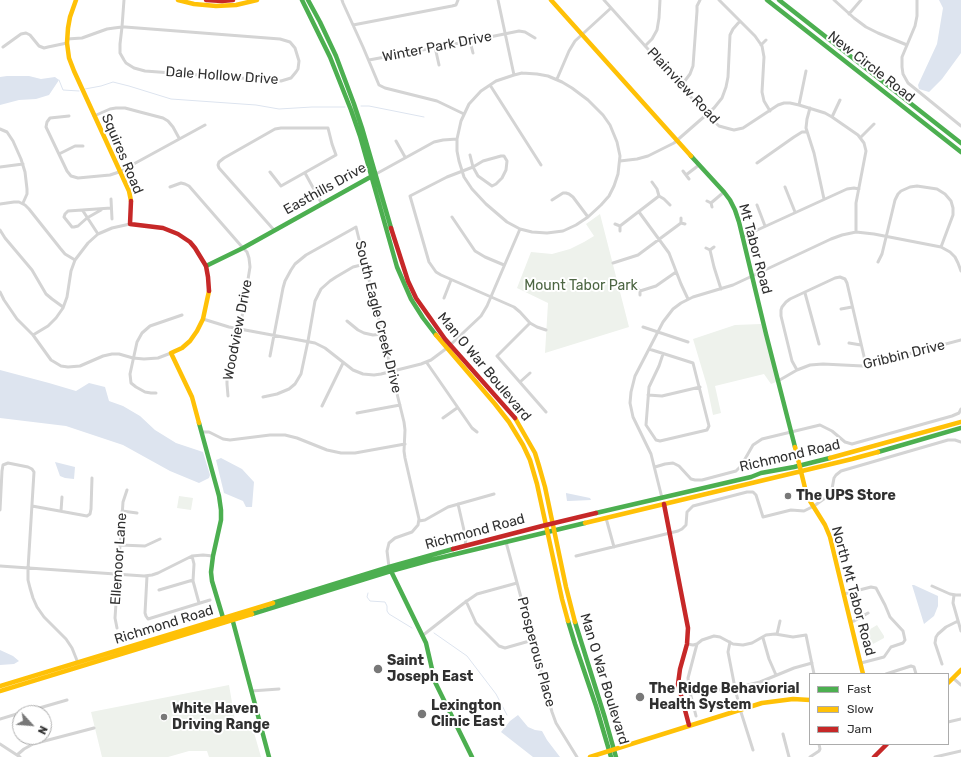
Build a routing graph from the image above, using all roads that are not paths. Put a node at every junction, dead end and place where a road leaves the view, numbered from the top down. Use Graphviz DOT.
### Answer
graph roads {
  1 [pos="76,0"];
  2 [pos="124,0"];
  3 [pos="178,0"];
  4 [pos="206,0"];
  5 [pos="232,0"];
  6 [pos="258,0"];
  7 [pos="302,0"];
  8 [pos="308,0"];
  9 [pos="342,0"];
  10 [pos="458,0"];
  11 [pos="498,0"];
  12 [pos="551,0"];
  13 [pos="604,0"];
  14 [pos="660,0"];
  15 [pos="700,0"];
  16 [pos="719,0"];
  17 [pos="767,0"];
  18 [pos="778,0"];
  19 [pos="834,0"];
  20 [pos="861,0"];
  21 [pos="917,0"];
  22 [pos="611,8"];
  23 [pos="849,14"];
  24 [pos="740,21"];
  25 [pos="353,25"];
  26 [pos="122,27"];
  27 [pos="505,34"];
  28 [pos="582,35"];
  29 [pos="536,38"];
  30 [pos="766,40"];
  31 [pos="67,41"];
  32 [pos="470,41"];
  33 [pos="761,44"];
  34 [pos="907,45"];
  35 [pos="645,46"];
  36 [pos="3,47"];
  37 [pos="435,47"];
  38 [pos="473,53"];
  39 [pos="369,60"];
  40 [pos="439,65"];
  41 [pos="806,71"];
  42 [pos="514,75"];
  43 [pos="557,79"];
  44 [pos="490,85"];
  45 [pos="681,86"];
  46 [pos="840,100"];
  47 [pos="799,105"];
  48 [pos="810,108"];
  49 [pos="770,111"];
  50 [pos="464,114"];
  51 [pos="707,115"];
  52 [pos="69,116"];
  53 [pos="94,116"];
  54 [pos="832,117"];
  55 [pos="961,119"];
  56 [pos="205,124"];
  57 [pos="874,124"];
  58 [pos="959,124"];
  59 [pos="0,129"];
  60 [pos="807,132"];
  61 [pos="179,138"];
  62 [pos="861,138"];
  63 [pos="457,139"];
  64 [pos="396,141"];
  65 [pos="677,141"];
  66 [pos="961,143"];
  67 [pos="83,146"];
  68 [pos="961,152"];
  69 [pos="59,154"];
  70 [pos="470,155"];
  71 [pos="405,158"];
  72 [pos="620,160"];
  73 [pos="757,163"];
  74 [pos="23,164"];
  75 [pos="699,165"];
  76 [pos="0,166"];
  77 [pos="541,166"];
  78 [pos="473,167"];
  79 [pos="461,171"];
  80 [pos="683,171"];
  81 [pos="119,172"];
  82 [pos="270,172"];
  83 [pos="305,173"];
  84 [pos="376,174"];
  85 [pos="686,175"];
  86 [pos="371,177"];
  87 [pos="690,180"];
  88 [pos="652,182"];
  89 [pos="170,187"];
  90 [pos="784,187"];
  91 [pos="859,189"];
  92 [pos="724,192"];
  93 [pos="659,196"];
  94 [pos="111,199"];
  95 [pos="824,199"];
  96 [pos="552,200"];
  97 [pos="23,203"];
  98 [pos="0,204"];
  99 [pos="322,204"];
  100 [pos="670,205"];
  101 [pos="757,205"];
  102 [pos="712,207"];
  103 [pos="111,208"];
  104 [pos="101,210"];
  105 [pos="83,211"];
  106 [pos="638,212"];
  107 [pos="795,212"];
  108 [pos="452,217"];
  109 [pos="588,217"];
  110 [pos="87,218"];
  111 [pos="681,218"];
  112 [pos="112,219"];
  113 [pos="681,223"];
  114 [pos="130,224"];
  115 [pos="615,224"];
  116 [pos="686,224"];
  117 [pos="620,226"];
  118 [pos="765,226"];
  119 [pos="520,229"];
  120 [pos="0,230"];
  121 [pos="274,230"];
  122 [pos="620,231"];
  123 [pos="856,232"];
  124 [pos="98,234"];
  125 [pos="886,236"];
  126 [pos="742,237"];
  127 [pos="659,239"];
  128 [pos="714,246"];
  129 [pos="942,247"];
  130 [pos="243,248"];
  131 [pos="706,248"];
  132 [pos="710,250"];
  133 [pos="75,260"];
  134 [pos="878,262"];
  135 [pos="614,263"];
  136 [pos="365,264"];
  137 [pos="504,265"];
  138 [pos="206,266"];
  139 [pos="961,271"];
  140 [pos="676,272"];
  141 [pos="752,276"];
  142 [pos="451,280"];
  143 [pos="637,288"];
  144 [pos="721,289"];
  145 [pos="0,292"];
  146 [pos="805,293"];
  147 [pos="491,297"];
  148 [pos="444,298"];
  149 [pos="688,299"];
  150 [pos="4,300"];
  151 [pos="0,303"];
  152 [pos="63,306"];
  153 [pos="852,307"];
  154 [pos="841,309"];
  155 [pos="182,315"];
  156 [pos="203,319"];
  157 [pos="347,321"];
  158 [pos="530,323"];
  159 [pos="644,327"];
  160 [pos="240,329"];
  161 [pos="546,330"];
  162 [pos="658,332"];
  163 [pos="382,334"];
  164 [pos="33,335"];
  165 [pos="274,335"];
  166 [pos="961,340"];
  167 [pos="308,341"];
  168 [pos="688,342"];
  169 [pos="849,343"];
  170 [pos="819,344"];
  171 [pos="861,345"];
  172 [pos="449,347"];
  173 [pos="649,349"];
  174 [pos="171,354"];
  175 [pos="664,354"];
  176 [pos="270,356"];
  177 [pos="133,358"];
  178 [pos="427,362"];
  179 [pos="343,363"];
  180 [pos="866,365"];
  181 [pos="797,370"];
  182 [pos="392,372"];
  183 [pos="530,373"];
  184 [pos="778,381"];
  185 [pos="520,382"];
  186 [pos="700,387"];
  187 [pos="156,393"];
  188 [pos="648,395"];
  189 [pos="228,396"];
  190 [pos="263,397"];
  191 [pos="400,405"];
  192 [pos="322,406"];
  193 [pos="457,408"];
  194 [pos="961,409"];
  195 [pos="546,412"];
  196 [pos="357,413"];
  197 [pos="443,418"];
  198 [pos="961,422"];
  199 [pos="928,423"];
  200 [pos="646,425"];
  201 [pos="638,428"];
  202 [pos="961,428"];
  203 [pos="930,431"];
  204 [pos="202,432"];
  205 [pos="477,432"];
  206 [pos="791,432"];
  207 [pos="961,442"];
  208 [pos="405,444"];
  209 [pos="888,450"];
  210 [pos="890,457"];
  211 [pos="800,465"];
  212 [pos="655,467"];
  213 [pos="802,471"];
  214 [pos="92,478"];
  215 [pos="127,490"];
  216 [pos="494,494"];
  217 [pos="62,498"];
  218 [pos="662,498"];
  219 [pos="458,504"];
  220 [pos="664,504"];
  221 [pos="32,506"];
  222 [pos="814,506"];
  223 [pos="0,510"];
  224 [pos="61,511"];
  225 [pos="122,511"];
  226 [pos="138,513"];
  227 [pos="606,518"];
  228 [pos="419,520"];
  229 [pos="553,524"];
  230 [pos="546,525"];
  231 [pos="554,530"];
  232 [pos="548,532"];
  233 [pos="670,533"];
  234 [pos="160,539"];
  235 [pos="466,539"];
  236 [pos="506,542"];
  237 [pos="475,543"];
  238 [pos="120,545"];
  239 [pos="463,546"];
  240 [pos="614,547"];
  241 [pos="192,556"];
  242 [pos="213,556"];
  243 [pos="576,556"];
  244 [pos="0,566"];
  245 [pos="28,568"];
  246 [pos="390,569"];
  247 [pos="118,575"];
  248 [pos="147,576"];
  249 [pos="193,580"];
  250 [pos="517,583"];
  251 [pos="932,586"];
  252 [pos="159,590"];
  253 [pos="844,594"];
  254 [pos="954,595"];
  255 [pos="961,595"];
  256 [pos="210,600"];
  257 [pos="466,601"];
  258 [pos="199,603"];
  259 [pos="868,613"];
  260 [pos="232,618"];
  261 [pos="224,620"];
  262 [pos="780,621"];
  263 [pos="958,621"];
  264 [pos="850,622"];
  265 [pos="117,628"];
  266 [pos="961,631"];
  267 [pos="777,634"];
  268 [pos="422,636"];
  269 [pos="763,638"];
  270 [pos="533,640"];
  271 [pos="730,642"];
  272 [pos="687,644"];
  273 [pos="697,644"];
  274 [pos="812,663"];
  275 [pos="861,663"];
  276 [pos="942,664"];
  277 [pos="78,665"];
  278 [pos="961,670"];
  279 [pos="814,673"];
  280 [pos="863,673"];
  281 [pos="889,673"];
  282 [pos="916,673"];
  283 [pos="776,675"];
  284 [pos="954,678"];
  285 [pos="949,682"];
  286 [pos="961,684"];
  287 [pos="0,686"];
  288 [pos="689,688"];
  289 [pos="734,688"];
  290 [pos="279,689"];
  291 [pos="679,689"];
  292 [pos="0,692"];
  293 [pos="251,692"];
  294 [pos="67,700"];
  295 [pos="809,700"];
  296 [pos="49,705"];
  297 [pos="740,710"];
  298 [pos="12,716"];
  299 [pos="696,716"];
  300 [pos="0,719"];
  301 [pos="961,719"];
  302 [pos="949,722"];
  303 [pos="690,725"];
  304 [pos="94,728"];
  305 [pos="783,734"];
  306 [pos="0,744"];
  307 [pos="819,745"];
  308 [pos="886,745"];
  309 [pos="612,750"];
  310 [pos="753,750"];
  311 [pos="961,751"];
  312 [pos="18,756"];
  313 [pos="269,757"];
  314 [pos="472,757"];
  315 [pos="577,757"];
  316 [pos="590,757"];
  317 [pos="611,757"];
  318 [pos="616,757"];
  319 [pos="789,757"];
  320 [pos="810,757"];
  321 [pos="874,757"];
  322 [pos="935,757"];
  1 -- 31 [label="main road, Squires Road"];
  2 -- 26 [label="street"];
  3 -- 6 [label="main road"];
  4 -- 5 [label="main road"];
  7 -- 86 [label="main road, Man O War Boulevard"];
  8 -- 84 [label="main road, Man O War Boulevard"];
  9 -- 25 [label="street"];
  10 -- 25 [label="street"];
  11 -- 27 [label="street"];
  12 -- 28 [label="main road, Mt Tabor Road"];
  13 -- 22 [label="street, Plainview Road"];
  14 -- 35 [label="street"];
  15 -- 45 [label="street"];
  16 -- 24 [label="street"];
  17 -- 68 [label="main road, New Circle Road"];
  18 -- 66 [label="main road, New Circle Road"];
  19 -- 23 [label="street"];
  20 -- 23 [label="street"];
  21 -- 34 [label="street"];
  22 -- 28 [label="street"];
  22 -- 35 [label="street, Plainview Road"];
  23 -- 34 [label="street"];
  24 -- 33 [label="street"];
  24 -- 51 [label="street"];
  25 -- 39 [label="street"];
  26 -- 26 [label="street, Dale Hollow Drive"];
  26 -- 31 [label="street, Dale Hollow Drive"];
  27 -- 29 [label="street, Winter Park Drive"];
  27 -- 32 [label="street, Winter Park Drive"];
  27 -- 42 [label="street"];
  28 -- 43 [label="street"];
  28 -- 65 [label="main road, Mt Tabor Road"];
  30 -- 33 [label="street"];
  31 -- 36 [label="street, Dale Hollow Drive"];
  31 -- 53 [label="main road, Squires Road"];
  32 -- 37 [label="street, Winter Park Drive"];
  32 -- 38 [label="street"];
  33 -- 49 [label="street"];
  34 -- 58 [label="street"];
  35 -- 45 [label="street, Plainview Road"];
  37 -- 39 [label="street, Winter Park Drive"];
  37 -- 40 [label="street"];
  39 -- 50 [label="street"];
  41 -- 47 [label="street"];
  42 -- 43 [label="street"];
  42 -- 44 [label="street"];
  43 -- 72 [label="street"];
  44 -- 50 [label="street"];
  44 -- 77 [label="street"];
  45 -- 51 [label="street, Plainview Road"];
  46 -- 54 [label="street"];
  47 -- 48 [label="street, Plainview Road"];
  47 -- 49 [label="street, Plainview Road"];
  48 -- 54 [label="street, Plainview Road"];
  48 -- 60 [label="street"];
  49 -- 51 [label="street, Plainview Road"];
  50 -- 63 [label="street"];
  51 -- 65 [label="street"];
  52 -- 69 [label="street"];
  53 -- 61 [label="street"];
  53 -- 81 [label="main road, Squires Road"];
  54 -- 62 [label="street, Plainview Road"];
  55 -- 58 [label="street"];
  56 -- 61 [label="street"];
  57 -- 62 [label="street"];
  59 -- 74 [label="street"];
  60 -- 73 [label="street"];
  60 -- 95 [label="street"];
  61 -- 81 [label="street"];
  62 -- 91 [label="street"];
  63 -- 71 [label="street, Easthills Drive"];
  63 -- 79 [label="street"];
  64 -- 71 [label="street"];
  65 -- 72 [label="street"];
  65 -- 75 [label="main road, Mt Tabor Road"];
  67 -- 69 [label="street"];
  69 -- 81 [label="street"];
  70 -- 78 [label="street"];
  71 -- 84 [label="street, Easthills Drive"];
  72 -- 109 [label="street"];
  74 -- 76 [label="street"];
  74 -- 97 [label="street"];
  75 -- 85 [label="street"];
  75 -- 92 [label="main road, Mt Tabor Road"];
  78 -- 78 [label="street"];
  78 -- 79 [label="street"];
  79 -- 119 [label="street"];
  79 -- 142 [label="street"];
  80 -- 85 [label="street"];
  81 -- 114 [label="main road, Squires Road"];
  82 -- 83 [label="street"];
  83 -- 99 [label="street"];
  83 -- 121 [label="street"];
  84 -- 86 [label="main road, Easthills Drive"];
  84 -- 172 [label="main road, Man O War Boulevard"];
  85 -- 87 [label="street"];
  86 -- 99 [label="main road, Easthills Drive"];
  86 -- 172 [label="main road, Man O War Boulevard"];
  88 -- 93 [label="street"];
  89 -- 130 [label="street, Woodview Drive"];
  90 -- 107 [label="street"];
  91 -- 95 [label="street"];
  91 -- 123 [label="street"];
  92 -- 102 [label="street"];
  92 -- 126 [label="main road, Mt Tabor Road"];
  93 -- 100 [label="street"];
  93 -- 106 [label="street"];
  94 -- 103 [label="street"];
  95 -- 107 [label="street"];
  96 -- 109 [label="street"];
  97 -- 98 [label="street"];
  97 -- 133 [label="street"];
  99 -- 121 [label="main road, Easthills Drive"];
  101 -- 118 [label="street"];
  103 -- 104 [label="street"];
  103 -- 112 [label="street"];
  104 -- 105 [label="street"];
  104 -- 110 [label="street"];
  105 -- 110 [label="street"];
  105 -- 110 [label="street"];
  106 -- 117 [label="street"];
  106 -- 127 [label="street"];
  107 -- 118 [label="street"];
  108 -- 137 [label="street"];
  109 -- 119 [label="street"];
  110 -- 124 [label="street"];
  111 -- 113 [label="street"];
  113 -- 116 [label="street"];
  113 -- 127 [label="street"];
  114 -- 124 [label="street"];
  114 -- 138 [label="main road"];
  115 -- 117 [label="street"];
  117 -- 122 [label="street"];
  118 -- 126 [label="street"];
  119 -- 137 [label="street"];
  120 -- 152 [label="street"];
  121 -- 130 [label="main road, Easthills Drive"];
  123 -- 125 [label="street"];
  123 -- 141 [label="street"];
  124 -- 133 [label="street"];
  125 -- 129 [label="street"];
  125 -- 129 [label="street"];
  125 -- 134 [label="street"];
  126 -- 141 [label="main road, Mt Tabor Road"];
  127 -- 135 [label="street"];
  127 -- 140 [label="street"];
  128 -- 132 [label="street"];
  129 -- 139 [label="street"];
  130 -- 138 [label="main road, Easthills Drive"];
  130 -- 160 [label="street, Woodview Drive"];
  131 -- 132 [label="street"];
  132 -- 144 [label="street"];
  133 -- 152 [label="street"];
  136 -- 163 [label="street, South Eagle Creek Drive"];
  136 -- 165 [label="street, South Eagle Creek Drive"];
  136 -- 167 [label="street"];
  137 -- 147 [label="street"];
  138 -- 156 [label="main road"];
  140 -- 143 [label="street"];
  140 -- 149 [label="street"];
  141 -- 144 [label="street"];
  141 -- 184 [label="main road, Mt Tabor Road"];
  142 -- 147 [label="street"];
  142 -- 148 [label="street"];
  144 -- 149 [label="street"];
  145 -- 150 [label="street"];
  146 -- 153 [label="street"];
  146 -- 170 [label="street"];
  146 -- 181 [label="street"];
  147 -- 158 [label="street"];
  147 -- 172 [label="street"];
  149 -- 162 [label="street"];
  150 -- 151 [label="street"];
  150 -- 164 [label="street"];
  152 -- 164 [label="street"];
  153 -- 154 [label="street"];
  153 -- 171 [label="street"];
  155 -- 177 [label="street"];
  156 -- 160 [label="street"];
  156 -- 174 [label="main road"];
  157 -- 163 [label="street"];
  158 -- 161 [label="street"];
  158 -- 185 [label="street"];
  159 -- 162 [label="street"];
  160 -- 165 [label="street"];
  160 -- 189 [label="street, Woodview Drive"];
  162 -- 168 [label="street"];
  162 -- 173 [label="street"];
  163 -- 182 [label="street, South Eagle Creek Drive"];
  164 -- 177 [label="street"];
  165 -- 167 [label="street"];
  165 -- 176 [label="street, South Eagle Creek Drive"];
  166 -- 180 [label="street, Gribbin Drive"];
  167 -- 179 [label="street"];
  167 -- 190 [label="street"];
  169 -- 171 [label="street"];
  171 -- 180 [label="street"];
  172 -- 178 [label="street"];
  172 -- 229 [label="main road, Man O War Boulevard"];
  172 -- 230 [label="main road, Man O War Boulevard"];
  173 -- 175 [label="street"];
  173 -- 201 [label="street"];
  174 -- 177 [label="street"];
  174 -- 204 [label="main road"];
  175 -- 186 [label="street"];
  175 -- 188 [label="street"];
  177 -- 187 [label="street"];
  178 -- 182 [label="street"];
  178 -- 193 [label="street"];
  179 -- 182 [label="street"];
  179 -- 192 [label="street"];
  180 -- 181 [label="street, Gribbin Drive"];
  181 -- 184 [label="street, Gribbin Drive"];
  182 -- 191 [label="street, South Eagle Creek Drive"];
  183 -- 185 [label="street"];
  184 -- 206 [label="main road, Mt Tabor Road"];
  185 -- 195 [label="street"];
  186 -- 188 [label="street"];
  186 -- 200 [label="street"];
  188 -- 200 [label="street"];
  191 -- 196 [label="street"];
  191 -- 208 [label="street, South Eagle Creek Drive"];
  193 -- 197 [label="street"];
  193 -- 205 [label="street"];
  194 -- 199 [label="street"];
  198 -- 203 [label="main road, Richmond Road"];
  199 -- 203 [label="street"];
  199 -- 206 [label="street"];
  200 -- 201 [label="street"];
  201 -- 212 [label="street"];
  202 -- 209 [label="main road, Richmond Road"];
  203 -- 211 [label="main road, Richmond Road"];
  204 -- 208 [label="street"];
  204 -- 242 [label="main road"];
  206 -- 211 [label="main road, Mt Tabor Road"];
  206 -- 212 [label="street"];
  207 -- 210 [label="street"];
  208 -- 228 [label="street, South Eagle Creek Drive"];
  209 -- 210 [label="street"];
  209 -- 213 [label="main road, Richmond Road"];
  210 -- 222 [label="street"];
  211 -- 213 [label="main road, Mt Tabor Road"];
  211 -- 218 [label="main road, Richmond Road"];
  212 -- 218 [label="street"];
  213 -- 220 [label="main road, Richmond Road"];
  213 -- 222 [label="main road, North Mt Tabor Road"];
  214 -- 224 [label="street"];
  215 -- 225 [label="street, Ellemoor Lane"];
  216 -- 219 [label="street"];
  217 -- 224 [label="street"];
  218 -- 220 [label="street"];
  218 -- 229 [label="main road, Richmond Road"];
  219 -- 228 [label="street"];
  219 -- 235 [label="street"];
  220 -- 227 [label="main road, Richmond Road"];
  220 -- 233 [label="main road"];
  221 -- 223 [label="street"];
  221 -- 224 [label="street"];
  221 -- 245 [label="street"];
  222 -- 233 [label="street"];
  222 -- 253 [label="main road, North Mt Tabor Road"];
  225 -- 226 [label="street"];
  225 -- 238 [label="street, Ellemoor Lane"];
  227 -- 231 [label="main road, Richmond Road"];
  227 -- 240 [label="street"];
  228 -- 246 [label="street, South Eagle Creek Drive"];
  229 -- 230 [label="main road, Richmond Road"];
  229 -- 231 [label="main road, Man O War Boulevard"];
  230 -- 232 [label="main road, Man O War Boulevard"];
  230 -- 237 [label="main road, Richmond Road"];
  231 -- 232 [label="main road, Richmond Road"];
  231 -- 309 [label="main road, Man O War Boulevard"];
  232 -- 236 [label="main road, Richmond Road"];
  232 -- 309 [label="main road, Man O War Boulevard"];
  233 -- 240 [label="street"];
  233 -- 272 [label="main road"];
  234 -- 238 [label="street"];
  235 -- 237 [label="street"];
  235 -- 239 [label="street"];
  236 -- 246 [label="main road, Richmond Road"];
  236 -- 250 [label="street, Prosperous Place"];
  237 -- 239 [label="main road, Richmond Road"];
  238 -- 247 [label="street, Ellemoor Lane"];
  239 -- 246 [label="main road, Richmond Road"];
  240 -- 243 [label="street"];
  241 -- 242 [label="street"];
  241 -- 248 [label="street"];
  241 -- 249 [label="street"];
  242 -- 261 [label="main road"];
  244 -- 245 [label="street"];
  245 -- 247 [label="street"];
  245 -- 277 [label="street"];
  246 -- 260 [label="main road, Richmond Road"];
  246 -- 268 [label="main road"];
  247 -- 248 [label="street"];
  247 -- 265 [label="street, Ellemoor Lane"];
  248 -- 258 [label="street"];
  249 -- 252 [label="street"];
  249 -- 258 [label="street"];
  250 -- 257 [label="street"];
  250 -- 270 [label="street, Prosperous Place"];
  251 -- 254 [label="street"];
  253 -- 264 [label="main road, North Mt Tabor Road"];
  253 -- 275 [label="street"];
  254 -- 255 [label="street"];
  254 -- 263 [label="street"];
  256 -- 258 [label="street"];
  257 -- 268 [label="street"];
  257 -- 270 [label="street"];
  259 -- 264 [label="street"];
  260 -- 261 [label="main road, Richmond Road"];
  260 -- 293 [label="main road"];
  261 -- 277 [label="main road, Richmond Road"];
  262 -- 267 [label="street"];
  263 -- 266 [label="street"];
  263 -- 276 [label="street"];
  264 -- 275 [label="main road, North Mt Tabor Road"];
  267 -- 269 [label="street"];
  267 -- 274 [label="street"];
  268 -- 314 [label="main road"];
  269 -- 271 [label="street"];
  269 -- 283 [label="street"];
  270 -- 315 [label="street, Prosperous Place"];
  271 -- 273 [label="street"];
  271 -- 289 [label="street"];
  272 -- 273 [label="street"];
  272 -- 291 [label="main road"];
  273 -- 288 [label="street"];
  274 -- 279 [label="street"];
  274 -- 283 [label="street"];
  275 -- 280 [label="main road, North Mt Tabor Road"];
  277 -- 287 [label="main road, Richmond Road"];
  277 -- 292 [label="main road, Richmond Road"];
  278 -- 284 [label="main road"];
  281 -- 282 [label="street"];
  283 -- 289 [label="street"];
  284 -- 285 [label="main road"];
  284 -- 286 [label="street"];
  288 -- 289 [label="street"];
  288 -- 291 [label="street"];
  288 -- 299 [label="street"];
  289 -- 297 [label="street"];
  290 -- 293 [label="street"];
  291 -- 303 [label="main road"];
  293 -- 313 [label="main road"];
  294 -- 296 [label="street"];
  295 -- 297 [label="main road"];
  297 -- 303 [label="main road"];
  297 -- 310 [label="street"];
  298 -- 300 [label="street"];
  301 -- 302 [label="street"];
  303 -- 309 [label="main road"];
  304 -- 312 [label="street"];
  305 -- 319 [label="street"];
  306 -- 312 [label="street"];
  307 -- 320 [label="street"];
  308 -- 321 [label="main road"];
  309 -- 316 [label="main road"];
  309 -- 317 [label="main road, Man O War Boulevard"];
  309 -- 318 [label="main road, Man O War Boulevard"];
  311 -- 322 [label="street"];
}
